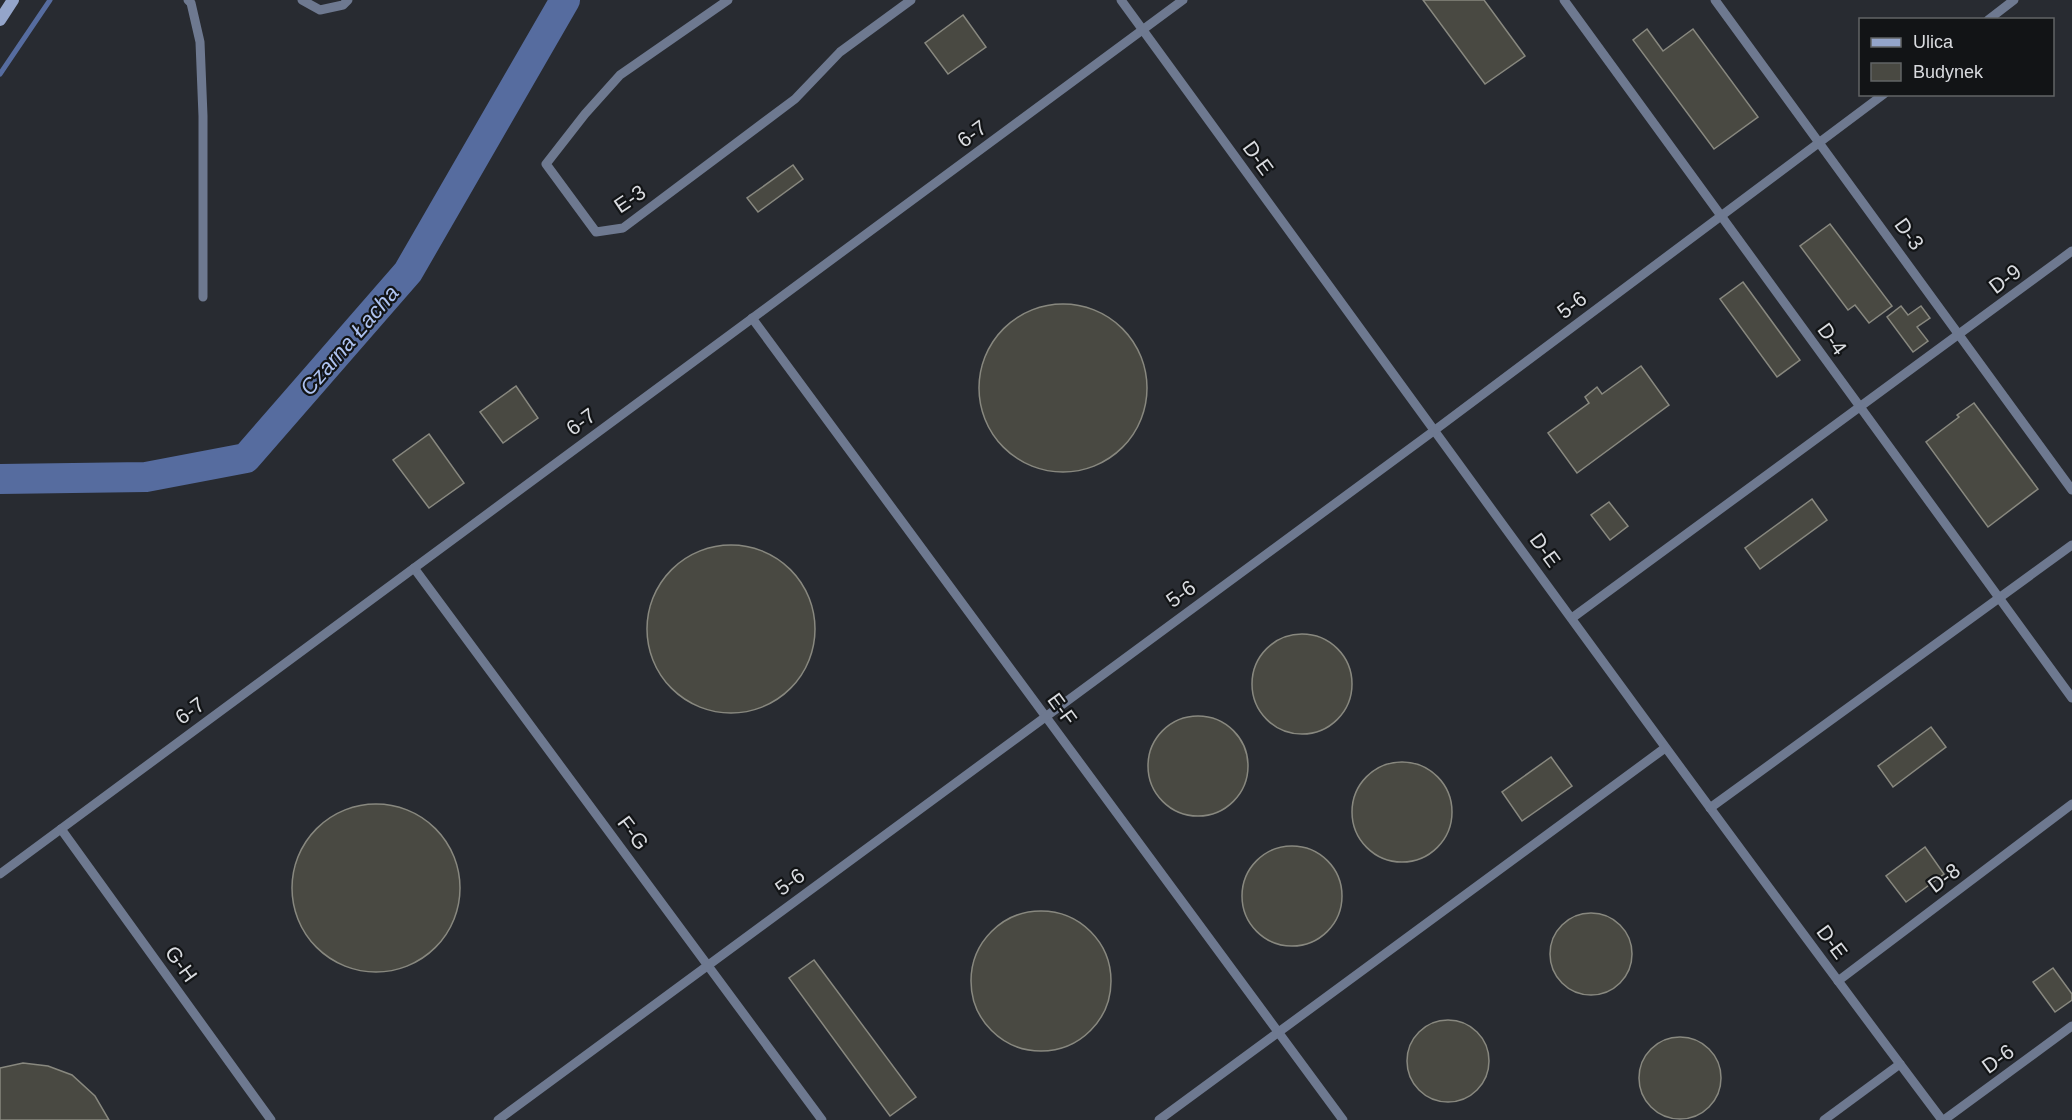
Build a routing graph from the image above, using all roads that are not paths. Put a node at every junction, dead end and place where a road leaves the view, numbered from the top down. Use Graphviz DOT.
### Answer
graph roads {
  1 [pos="13,0"];
  2 [pos="188,0"];
  3 [pos="302,0"];
  4 [pos="348,0"];
  5 [pos="728,0"];
  6 [pos="911,0"];
  7 [pos="1121,0"];
  8 [pos="1183,0"];
  9 [pos="1564,0"];
  10 [pos="1715,0"];
  11 [pos="2014,0"];
  12 [pos="1991,18"];
  13 [pos="0,20"];
  14 [pos="1143,30"];
  15 [pos="1881,96"];
  16 [pos="1820,141"];
  17 [pos="1721,215"];
  18 [pos="2072,251"];
  19 [pos="203,297"];
  20 [pos="752,318"];
  21 [pos="1959,335"];
  22 [pos="1859,408"];
  23 [pos="1435,430"];
  24 [pos="2072,490"];
  25 [pos="2072,545"];
  26 [pos="414,568"];
  27 [pos="1999,598"];
  28 [pos="1572,618"];
  29 [pos="2072,698"];
  30 [pos="1046,717"];
  31 [pos="1665,748"];
  32 [pos="2072,804"];
  33 [pos="1710,808"];
  34 [pos="61,829"];
  35 [pos="0,873"];
  36 [pos="708,965"];
  37 [pos="1838,981"];
  38 [pos="2072,1026"];
  39 [pos="1279,1032"];
  40 [pos="1900,1064"];
  41 [pos="271,1120"];
  42 [pos="498,1120"];
  43 [pos="822,1120"];
  44 [pos="1160,1120"];
  45 [pos="1343,1120"];
  46 [pos="1824,1120"];
  47 [pos="1943,1120"];
  1 -- 13 [label="street"];
  2 -- 19 [label="lane"];
  3 -- 4 [label="lane"];
  5 -- 6 [label="lane, E-3"];
  7 -- 14 [label="lane, D-E"];
  8 -- 14 [label="lane, 6-7"];
  9 -- 17 [label="lane, D-4"];
  10 -- 16 [label="lane, D-3"];
  11 -- 12 [label="lane"];
  14 -- 20 [label="lane, 6-7"];
  14 -- 23 [label="lane, D-E"];
  15 -- 16 [label="lane, 5-6"];
  16 -- 17 [label="lane, 5-6"];
  16 -- 21 [label="lane, D-3"];
  17 -- 22 [label="lane, D-4"];
  17 -- 23 [label="lane, 5-6"];
  18 -- 21 [label="lane, D-9"];
  20 -- 26 [label="lane, 6-7"];
  20 -- 30 [label="lane, E-F"];
  21 -- 22 [label="lane, D-9"];
  21 -- 24 [label="lane, D-3"];
  22 -- 27 [label="lane, D-4"];
  22 -- 28 [label="lane, D-9"];
  23 -- 28 [label="lane, D-E"];
  23 -- 30 [label="lane, 5-6"];
  25 -- 27 [label="lane"];
  26 -- 34 [label="lane, 6-7"];
  26 -- 36 [label="lane, F-G"];
  27 -- 29 [label="lane, D-4"];
  27 -- 33 [label="lane"];
  28 -- 31 [label="lane, D-E"];
  30 -- 36 [label="lane, 5-6"];
  30 -- 39 [label="lane, E-F"];
  31 -- 33 [label="lane, D-E"];
  31 -- 39 [label="lane"];
  32 -- 37 [label="lane, D-8"];
  33 -- 37 [label="lane, D-E"];
  34 -- 35 [label="lane, 6-7"];
  34 -- 41 [label="lane, G-H"];
  36 -- 42 [label="lane, 5-6"];
  36 -- 43 [label="lane, F-G"];
  37 -- 40 [label="lane, D-E"];
  38 -- 47 [label="lane, D-6"];
  39 -- 44 [label="lane"];
  39 -- 45 [label="lane, E-F"];
  40 -- 46 [label="lane"];
  40 -- 47 [label="lane, D-E"];
}
